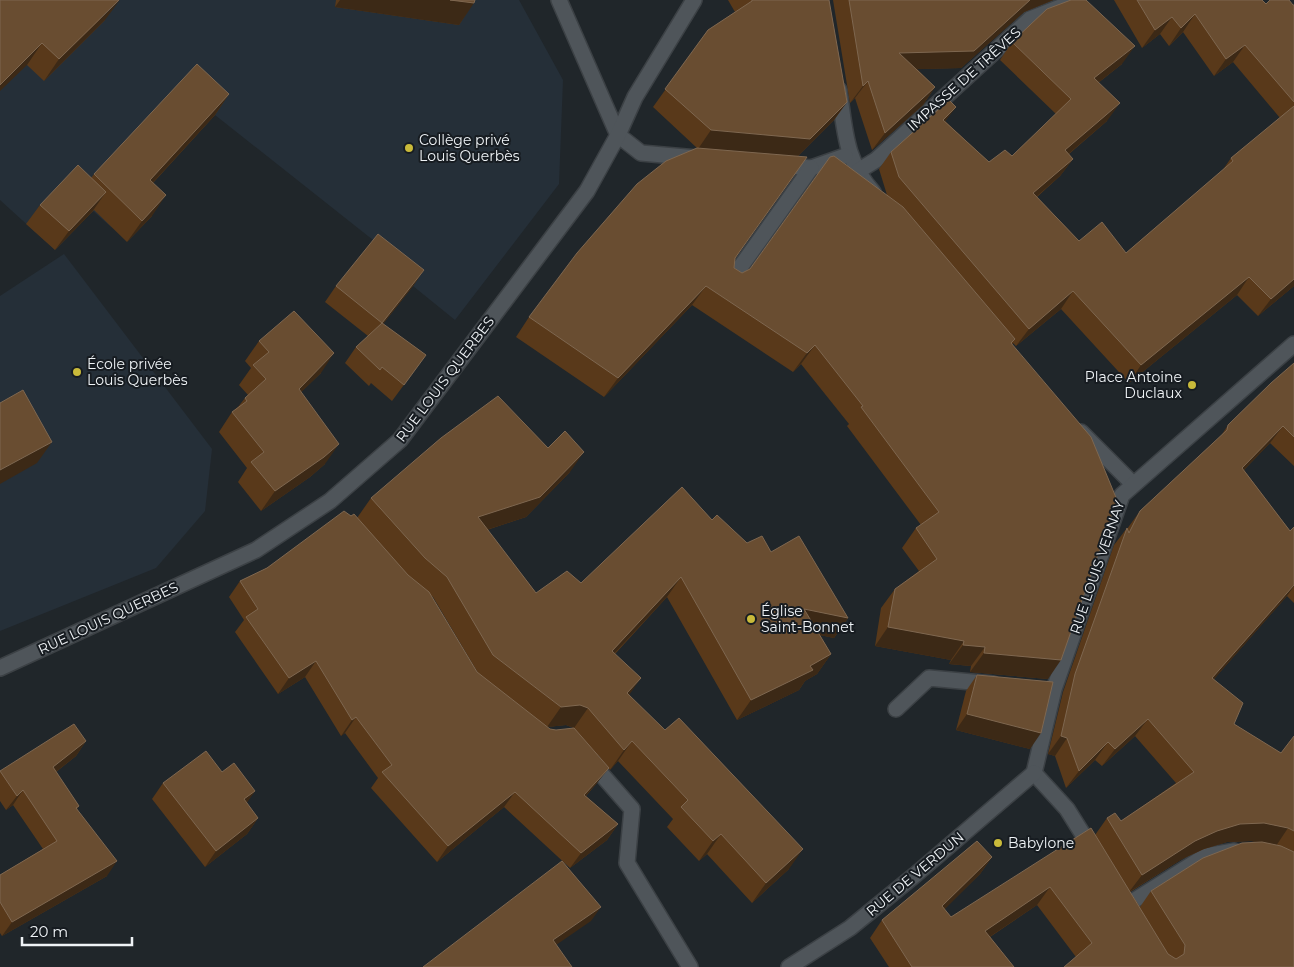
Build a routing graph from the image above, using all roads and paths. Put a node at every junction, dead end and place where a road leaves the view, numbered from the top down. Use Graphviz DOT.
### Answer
graph roads {
  1 [pos="558,0"];
  2 [pos="694,0"];
  3 [pos="1078,0"];
  4 [pos="836,78"];
  5 [pos="618,135"];
  6 [pos="849,155"];
  7 [pos="717,160"];
  8 [pos="764,164"];
  9 [pos="811,168"];
  10 [pos="858,172"];
  11 [pos="885,205"];
  12 [pos="728,283"];
  13 [pos="1294,344"];
  14 [pos="1069,418"];
  15 [pos="1133,484"];
  16 [pos="330,501"];
  17 [pos="343,515"];
  18 [pos="0,668"];
  19 [pos="1006,685"];
  20 [pos="1035,688"];
  21 [pos="1054,689"];
  22 [pos="896,709"];
  23 [pos="580,749"];
  24 [pos="1034,773"];
  25 [pos="1250,851"];
  26 [pos="1102,865"];
  27 [pos="1117,889"];
  28 [pos="690,967"];
  29 [pos="789,967"];
  1 -- 5 [label="street"];
  2 -- 5 [label="street, RUE LOUIS QUERBES"];
  3 -- 10 [label="street, IMPASSE DE TRÊVES"];
  4 -- 6 [label="street"];
  5 -- 7 [label="street"];
  5 -- 16 [label="street, RUE LOUIS QUERBES"];
  6 -- 9 [label="street"];
  6 -- 10 [label="street"];
  8 -- 9 [label="street"];
  9 -- 12 [label="street"];
  10 -- 11 [label="street"];
  13 -- 15 [label="street, RUE LOUIS VERNAY"];
  14 -- 15 [label="street"];
  15 -- 21 [label="street, RUE LOUIS VERNAY"];
  16 -- 17 [label="street"];
  16 -- 18 [label="street, RUE LOUIS QUERBES"];
  19 -- 22 [label="street"];
  20 -- 21 [label="street"];
  21 -- 24 [label="street, RUE LOUIS VERNAY"];
  23 -- 28 [label="street"];
  24 -- 26 [label="street"];
  24 -- 29 [label="street, RUE DE VERDUN"];
  25 -- 27 [label="street"];
}
